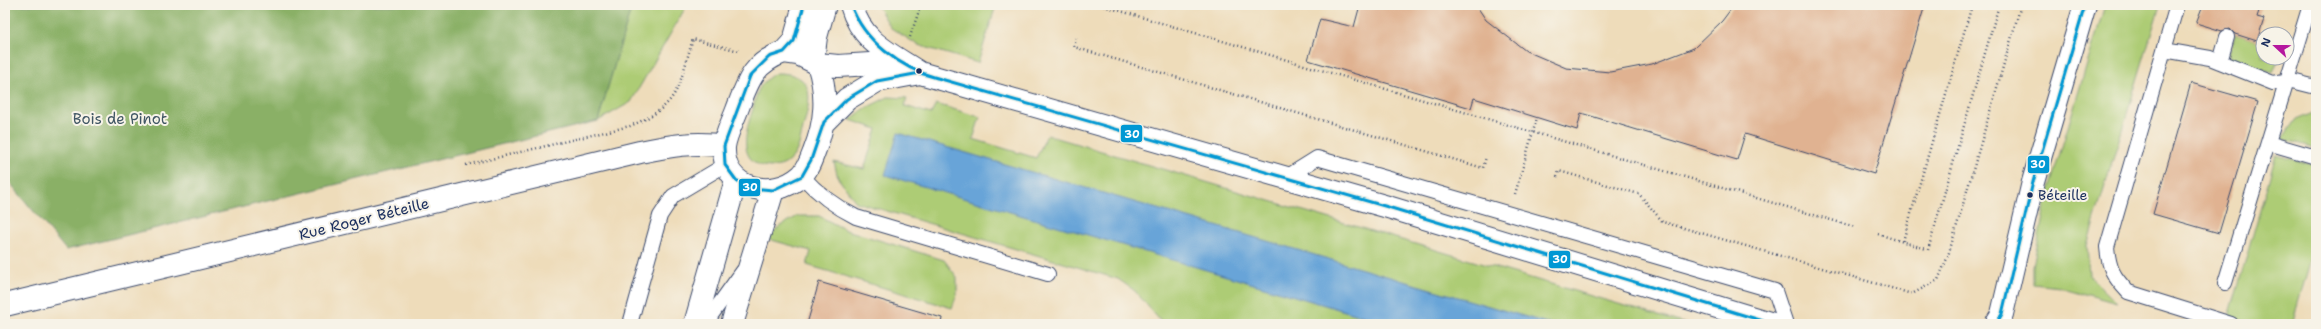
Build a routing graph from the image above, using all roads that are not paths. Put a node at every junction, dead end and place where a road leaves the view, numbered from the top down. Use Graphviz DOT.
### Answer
graph roads {
  1 [pos="804,5"];
  2 [pos="825,5"];
  3 [pos="851,5"];
  4 [pos="2085,5"];
  5 [pos="2177,5"];
  6 [pos="2310,5"];
  7 [pos="2227,37"];
  8 [pos="2164,50"];
  9 [pos="784,52"];
  10 [pos="910,59"];
  11 [pos="815,62"];
  12 [pos="2220,62"];
  13 [pos="2288,80"];
  14 [pos="2316,87"];
  15 [pos="824,122"];
  16 [pos="2268,143"];
  17 [pos="2316,157"];
  18 [pos="728,164"];
  19 [pos="802,176"];
  20 [pos="1285,178"];
  21 [pos="773,190"];
  22 [pos="752,259"];
  23 [pos="1048,274"];
  24 [pos="2225,283"];
  25 [pos="5,305"];
  26 [pos="630,324"];
  27 [pos="695,324"];
  28 [pos="708,324"];
  29 [pos="732,324"];
  30 [pos="1773,324"];
  31 [pos="1786,324"];
  32 [pos="1996,324"];
  33 [pos="2231,324"];
  1 -- 9 [label="street"];
  2 -- 11 [label="street"];
  3 -- 10 [label="street"];
  4 -- 32 [label="street"];
  5 -- 8 [label="lane"];
  6 -- 13 [label="lane"];
  7 -- 12 [label="lane"];
  8 -- 12 [label="lane"];
  8 -- 33 [label="lane"];
  9 -- 11 [label="street"];
  9 -- 18 [label="street"];
  10 -- 11 [label="street"];
  10 -- 15 [label="street"];
  10 -- 20 [label="street"];
  11 -- 15 [label="street"];
  12 -- 13 [label="lane"];
  13 -- 14 [label="lane"];
  13 -- 16 [label="lane"];
  15 -- 19 [label="street"];
  16 -- 17 [label="lane"];
  16 -- 24 [label="lane"];
  18 -- 21 [label="street"];
  18 -- 25 [label="street, Rue Roger Béteille"];
  18 -- 26 [label="lane"];
  18 -- 27 [label="street"];
  19 -- 21 [label="street"];
  19 -- 23 [label="lane"];
  20 -- 30 [label="street"];
  20 -- 31 [label="lane"];
  21 -- 22 [label="street"];
  22 -- 28 [label="lane"];
  22 -- 29 [label="street"];
}
